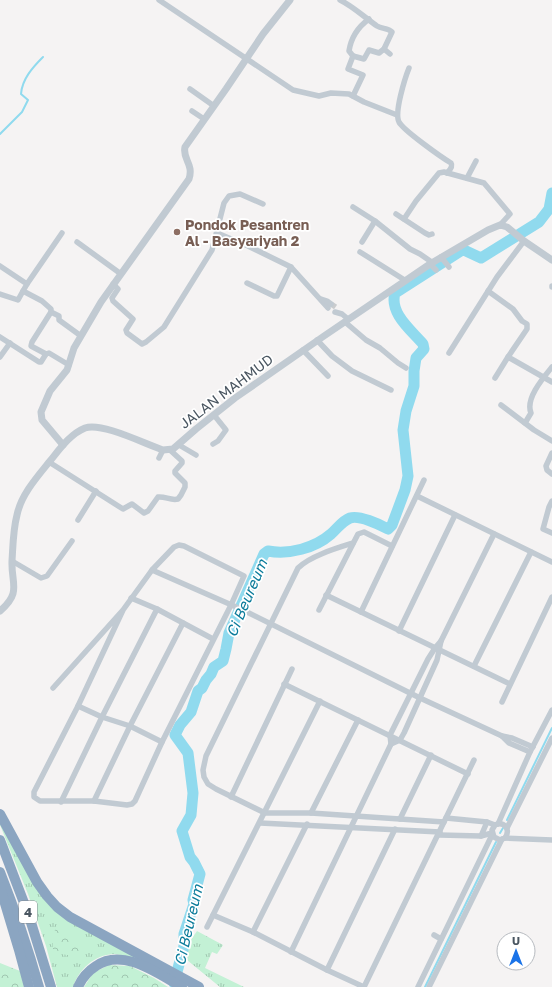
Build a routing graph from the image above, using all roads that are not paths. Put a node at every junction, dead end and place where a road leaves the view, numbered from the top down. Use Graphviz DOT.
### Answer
graph roads {
  1 [pos="159,0"];
  2 [pos="290,0"];
  3 [pos="340,0"];
  4 [pos="369,19"];
  5 [pos="384,50"];
  6 [pos="390,54"];
  7 [pos="353,56"];
  8 [pos="246,59"];
  9 [pos="409,68"];
  10 [pos="190,89"];
  11 [pos="353,96"];
  12 [pos="214,106"];
  13 [pos="192,111"];
  14 [pos="397,115"];
  15 [pos="204,119"];
  16 [pos="476,160"];
  17 [pos="447,173"];
  18 [pos="467,178"];
  19 [pos="263,204"];
  20 [pos="353,207"];
  21 [pos="396,214"];
  22 [pos="404,219"];
  23 [pos="375,221"];
  24 [pos="500,225"];
  25 [pos="62,232"];
  26 [pos="217,233"];
  27 [pos="432,234"];
  28 [pos="523,240"];
  29 [pos="77,242"];
  30 [pos="362,242"];
  31 [pos="360,252"];
  32 [pos="552,260"];
  33 [pos="0,266"];
  34 [pos="433,266"];
  35 [pos="290,267"];
  36 [pos="121,274"];
  37 [pos="405,281"];
  38 [pos="246,283"];
  39 [pos="27,284"];
  40 [pos="113,284"];
  41 [pos="23,291"];
  42 [pos="488,291"];
  43 [pos="0,294"];
  44 [pos="330,306"];
  45 [pos="336,310"];
  46 [pos="51,312"];
  47 [pos="345,319"];
  48 [pos="81,336"];
  49 [pos="0,337"];
  50 [pos="317,340"];
  51 [pos="10,343"];
  52 [pos="303,350"];
  53 [pos="449,353"];
  54 [pos="46,354"];
  55 [pos="0,357"];
  56 [pos="508,357"];
  57 [pos="68,365"];
  58 [pos="552,367"];
  59 [pos="406,368"];
  60 [pos="328,376"];
  61 [pos="543,377"];
  62 [pos="495,378"];
  63 [pos="552,382"];
  64 [pos="391,390"];
  65 [pos="501,405"];
  66 [pos="214,415"];
  67 [pos="525,423"];
  68 [pos="552,441"];
  69 [pos="213,444"];
  70 [pos="63,445"];
  71 [pos="179,445"];
  72 [pos="167,450"];
  73 [pos="552,453"];
  74 [pos="196,456"];
  75 [pos="159,458"];
  76 [pos="50,462"];
  77 [pos="552,474"];
  78 [pos="424,480"];
  79 [pos="96,491"];
  80 [pos="417,496"];
  81 [pos="552,501"];
  82 [pos="455,515"];
  83 [pos="78,520"];
  84 [pos="552,533"];
  85 [pos="494,534"];
  86 [pos="72,541"];
  87 [pos="353,543"];
  88 [pos="392,546"];
  89 [pos="531,552"];
  90 [pos="12,561"];
  91 [pos="552,562"];
  92 [pos="152,570"];
  93 [pos="326,595"];
  94 [pos="552,597"];
  95 [pos="131,598"];
  96 [pos="233,606"];
  97 [pos="157,609"];
  98 [pos="123,610"];
  99 [pos="319,610"];
  100 [pos="0,611"];
  101 [pos="361,612"];
  102 [pos="183,623"];
  103 [pos="271,625"];
  104 [pos="399,631"];
  105 [pos="213,639"];
  106 [pos="437,649"];
  107 [pos="474,666"];
  108 [pos="292,669"];
  109 [pos="284,684"];
  110 [pos="510,684"];
  111 [pos="53,688"];
  112 [pos="411,693"];
  113 [pos="420,698"];
  114 [pos="320,701"];
  115 [pos="502,702"];
  116 [pos="78,706"];
  117 [pos="552,710"];
  118 [pos="102,717"];
  119 [pos="358,720"];
  120 [pos="130,726"];
  121 [pos="390,735"];
  122 [pos="552,738"];
  123 [pos="400,740"];
  124 [pos="162,742"];
  125 [pos="392,744"];
  126 [pos="531,750"];
  127 [pos="431,755"];
  128 [pos="474,760"];
  129 [pos="468,774"];
  130 [pos="231,796"];
  131 [pos="94,801"];
  132 [pos="61,802"];
  133 [pos="265,813"];
  134 [pos="311,813"];
  135 [pos="0,814"];
  136 [pos="357,816"];
  137 [pos="400,819"];
  138 [pos="445,820"];
  139 [pos="487,822"];
  140 [pos="260,823"];
  141 [pos="307,824"];
  142 [pos="496,825"];
  143 [pos="352,827"];
  144 [pos="507,828"];
  145 [pos="396,829"];
  146 [pos="439,834"];
  147 [pos="492,834"];
  148 [pos="481,836"];
  149 [pos="505,837"];
  150 [pos="0,840"];
  151 [pos="552,840"];
  152 [pos="0,872"];
  153 [pos="0,887"];
  154 [pos="214,915"];
  155 [pos="207,927"];
  156 [pos="253,932"];
  157 [pos="434,935"];
  158 [pos="441,939"];
  159 [pos="291,952"];
  160 [pos="158,969"];
  161 [pos="326,970"];
  162 [pos="186,984"];
  163 [pos="28,987"];
  164 [pos="39,987"];
  165 [pos="51,987"];
  166 [pos="78,987"];
  167 [pos="199,987"];
  168 [pos="364,987"];
  169 [pos="418,987"];
  170 [pos="429,987"];
  1 -- 8 [label="street"];
  2 -- 8 [label="street"];
  3 -- 4 [label="street"];
  4 -- 5 [label="street"];
  4 -- 7 [label="street"];
  5 -- 6 [label="street"];
  5 -- 7 [label="street"];
  7 -- 11 [label="street"];
  8 -- 11 [label="street"];
  8 -- 12 [label="street"];
  9 -- 14 [label="street"];
  10 -- 12 [label="street"];
  11 -- 14 [label="street"];
  12 -- 15 [label="street"];
  13 -- 15 [label="street"];
  14 -- 17 [label="street"];
  15 -- 36 [label="street"];
  16 -- 18 [label="street"];
  17 -- 18 [label="street"];
  17 -- 22 [label="street"];
  18 -- 24 [label="street"];
  19 -- 26 [label="street"];
  20 -- 23 [label="street"];
  21 -- 22 [label="street"];
  22 -- 27 [label="street"];
  23 -- 30 [label="street"];
  23 -- 34 [label="street"];
  24 -- 28 [label="street"];
  24 -- 34 [label="street, JALAN MAHMUD"];
  25 -- 39 [label="street"];
  26 -- 35 [label="street"];
  26 -- 40 [label="street"];
  28 -- 32 [label="street"];
  28 -- 42 [label="street"];
  29 -- 36 [label="street"];
  31 -- 37 [label="street"];
  33 -- 39 [label="street"];
  34 -- 37 [label="street, JALAN MAHMUD"];
  35 -- 38 [label="street"];
  35 -- 44 [label="street"];
  36 -- 40 [label="street"];
  37 -- 47 [label="street, JALAN MAHMUD"];
  39 -- 41 [label="street"];
  40 -- 48 [label="street"];
  41 -- 43 [label="street"];
  41 -- 46 [label="street"];
  42 -- 53 [label="street"];
  42 -- 56 [label="street"];
  45 -- 47 [label="street"];
  46 -- 48 [label="street"];
  46 -- 54 [label="street"];
  47 -- 50 [label="street, JALAN MAHMUD"];
  47 -- 59 [label="street"];
  48 -- 57 [label="street"];
  49 -- 51 [label="street"];
  50 -- 52 [label="street, JALAN MAHMUD"];
  50 -- 64 [label="street"];
  51 -- 54 [label="street"];
  51 -- 55 [label="street"];
  52 -- 60 [label="street"];
  52 -- 66 [label="street, JALAN MAHMUD"];
  54 -- 57 [label="street"];
  56 -- 61 [label="street"];
  56 -- 62 [label="street"];
  57 -- 70 [label="street"];
  58 -- 61 [label="street"];
  61 -- 63 [label="street"];
  61 -- 67 [label="street"];
  65 -- 67 [label="street"];
  66 -- 69 [label="street"];
  66 -- 71 [label="street, JALAN MAHMUD"];
  67 -- 68 [label="street"];
  70 -- 72 [label="street"];
  70 -- 76 [label="street"];
  71 -- 72 [label="street, JALAN MAHMUD"];
  71 -- 74 [label="street"];
  72 -- 75 [label="street"];
  72 -- 79 [label="street"];
  73 -- 77 [label="street"];
  76 -- 79 [label="street"];
  76 -- 90 [label="street"];
  78 -- 80 [label="street"];
  79 -- 83 [label="street"];
  80 -- 82 [label="street"];
  80 -- 88 [label="street"];
  81 -- 84 [label="street"];
  82 -- 85 [label="street"];
  82 -- 104 [label="street"];
  85 -- 89 [label="street"];
  85 -- 106 [label="street"];
  86 -- 90 [label="street"];
  87 -- 88 [label="street"];
  87 -- 93 [label="street"];
  87 -- 103 [label="street"];
  88 -- 101 [label="street"];
  89 -- 91 [label="street"];
  89 -- 107 [label="street"];
  90 -- 100 [label="street"];
  92 -- 95 [label="street"];
  92 -- 96 [label="street"];
  92 -- 96 [label="street"];
  93 -- 99 [label="street"];
  93 -- 101 [label="street"];
  94 -- 110 [label="street"];
  95 -- 97 [label="street"];
  95 -- 98 [label="street"];
  96 -- 103 [label="street"];
  96 -- 105 [label="street"];
  97 -- 102 [label="street"];
  97 -- 118 [label="street"];
  98 -- 111 [label="street"];
  98 -- 116 [label="street"];
  101 -- 104 [label="street"];
  102 -- 105 [label="street"];
  102 -- 120 [label="street"];
  103 -- 112 [label="street"];
  103 -- 130 [label="street"];
  104 -- 106 [label="street"];
  105 -- 124 [label="street"];
  106 -- 107 [label="street"];
  106 -- 112 [label="street"];
  106 -- 113 [label="street"];
  107 -- 110 [label="street"];
  108 -- 109 [label="street"];
  109 -- 114 [label="street"];
  109 -- 130 [label="street"];
  110 -- 115 [label="street"];
  112 -- 113 [label="street"];
  112 -- 121 [label="street"];
  113 -- 123 [label="street"];
  113 -- 126 [label="street"];
  114 -- 119 [label="street"];
  114 -- 133 [label="street"];
  116 -- 118 [label="street"];
  116 -- 132 [label="street"];
  117 -- 126 [label="street"];
  118 -- 120 [label="street"];
  118 -- 132 [label="street"];
  119 -- 121 [label="street"];
  119 -- 134 [label="street"];
  120 -- 124 [label="street"];
  120 -- 131 [label="street"];
  121 -- 123 [label="street"];
  121 -- 125 [label="street"];
  122 -- 144 [label="street"];
  123 -- 125 [label="street"];
  123 -- 127 [label="street"];
  124 -- 131 [label="street"];
  125 -- 136 [label="street"];
  126 -- 142 [label="street"];
  127 -- 129 [label="street"];
  127 -- 137 [label="street"];
  128 -- 129 [label="street"];
  129 -- 138 [label="street"];
  130 -- 133 [label="street"];
  131 -- 132 [label="street"];
  133 -- 134 [label="street"];
  133 -- 140 [label="street"];
  134 -- 136 [label="street"];
  135 -- 160 [label="highway"];
  136 -- 137 [label="street"];
  136 -- 143 [label="street"];
  137 -- 138 [label="street"];
  138 -- 139 [label="street"];
  138 -- 146 [label="street"];
  139 -- 142 [label="street"];
  139 -- 148 [label="street"];
  140 -- 141 [label="street"];
  140 -- 154 [label="street"];
  141 -- 143 [label="street"];
  141 -- 156 [label="street"];
  142 -- 144 [label="street"];
  142 -- 147 [label="street"];
  143 -- 145 [label="street"];
  143 -- 159 [label="street"];
  144 -- 149 [label="street"];
  145 -- 146 [label="street"];
  145 -- 161 [label="street"];
  146 -- 148 [label="street"];
  146 -- 168 [label="street"];
  147 -- 148 [label="street"];
  147 -- 149 [label="street"];
  147 -- 158 [label="street"];
  149 -- 151 [label="street"];
  149 -- 170 [label="street"];
  150 -- 165 [label="highway, 4"];
  152 -- 164 [label="highway, 4"];
  153 -- 163 [label="highway"];
  154 -- 155 [label="street"];
  154 -- 156 [label="street"];
  156 -- 159 [label="street"];
  157 -- 158 [label="street"];
  158 -- 169 [label="street"];
  159 -- 161 [label="street"];
  160 -- 162 [label="highway"];
  160 -- 166 [label="highway"];
  161 -- 168 [label="street"];
  162 -- 167 [label="highway"];
}
